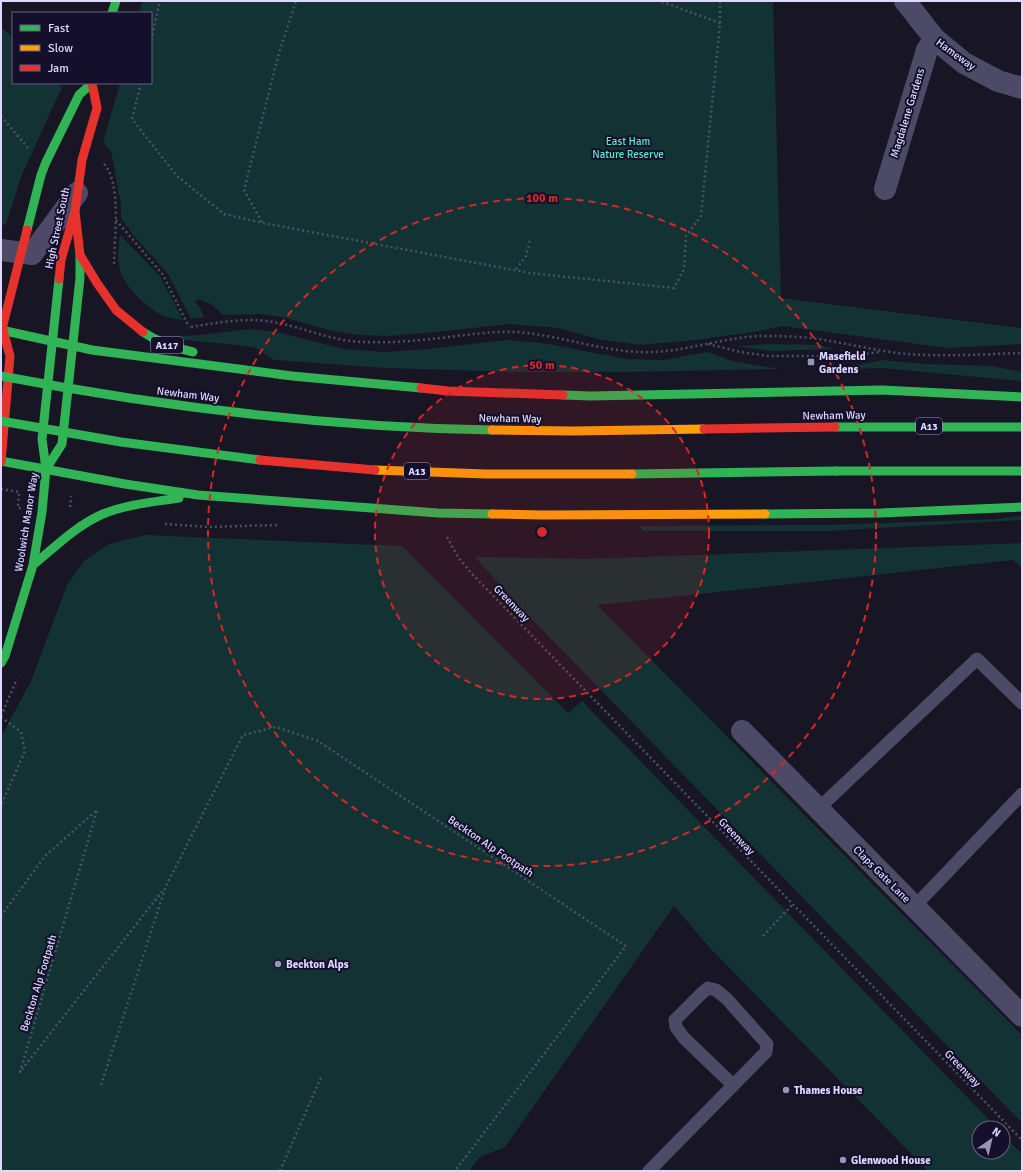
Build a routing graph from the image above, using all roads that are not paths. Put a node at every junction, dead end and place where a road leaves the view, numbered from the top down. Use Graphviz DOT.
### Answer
graph roads {
  1 [pos="116,1"];
  2 [pos="906,1"];
  3 [pos="112,12"];
  4 [pos="935,39"];
  5 [pos="91,84"];
  6 [pos="92,84"];
  7 [pos="1022,88"];
  8 [pos="885,190"];
  9 [pos="76,202"];
  10 [pos="11,252"];
  11 [pos="80,255"];
  12 [pos="2,331"];
  13 [pos="51,342"];
  14 [pos="72,346"];
  15 [pos="1,376"];
  16 [pos="292,376"];
  17 [pos="1022,397"];
  18 [pos="45,404"];
  19 [pos="1,421"];
  20 [pos="1022,427"];
  21 [pos="1,461"];
  22 [pos="46,469"];
  23 [pos="1022,472"];
  24 [pos="198,495"];
  25 [pos="1022,507"];
  26 [pos="34,565"];
  27 [pos="1,663"];
  28 [pos="1022,703"];
  29 [pos="742,731"];
  30 [pos="1022,794"];
  31 [pos="818,809"];
  32 [pos="915,906"];
  33 [pos="1022,1016"];
  34 [pos="733,1085"];
  35 [pos="649,1171"];
  1 -- 3 [label="main road"];
  2 -- 4 [label="street, Hameway"];
  4 -- 7 [label="street, Hameway"];
  4 -- 8 [label="street, Magdalene Gardens"];
  5 -- 10 [label="main road, High Street South / A117"];
  6 -- 9 [label="main road, High Street South / A117"];
  9 -- 10 [label="street"];
  9 -- 11 [label="main road, A117"];
  9 -- 13 [label="main road, High Street South / A117"];
  10 -- 12 [label="main road, High Street South / A117"];
  11 -- 14 [label="main road, A117"];
  11 -- 16 [label="main road, A117"];
  12 -- 13 [label="main road"];
  12 -- 21 [label="main road"];
  13 -- 14 [label="main road"];
  13 -- 18 [label="main road, High Street South / A117"];
  14 -- 16 [label="main road"];
  14 -- 22 [label="main road, A117"];
  15 -- 20 [label="main road, Newham Way / A13, bridge"];
  16 -- 17 [label="main road"];
  18 -- 22 [label="main road, Woolwich Manor Way / A117"];
  19 -- 23 [label="main road, A13, bridge"];
  21 -- 22 [label="main road"];
  22 -- 24 [label="main road"];
  22 -- 26 [label="main road, Woolwich Manor Way / A117"];
  24 -- 25 [label="main road"];
  24 -- 26 [label="main road"];
  26 -- 27 [label="main road, Woolwich Manor Way / A117"];
  28 -- 31 [label="lane"];
  29 -- 31 [label="street, Claps Gate Lane"];
  30 -- 32 [label="lane"];
  31 -- 32 [label="street, Claps Gate Lane"];
  32 -- 33 [label="street, Claps Gate Lane"];
  34 -- 34 [label="lane"];
  34 -- 35 [label="lane"];
}
